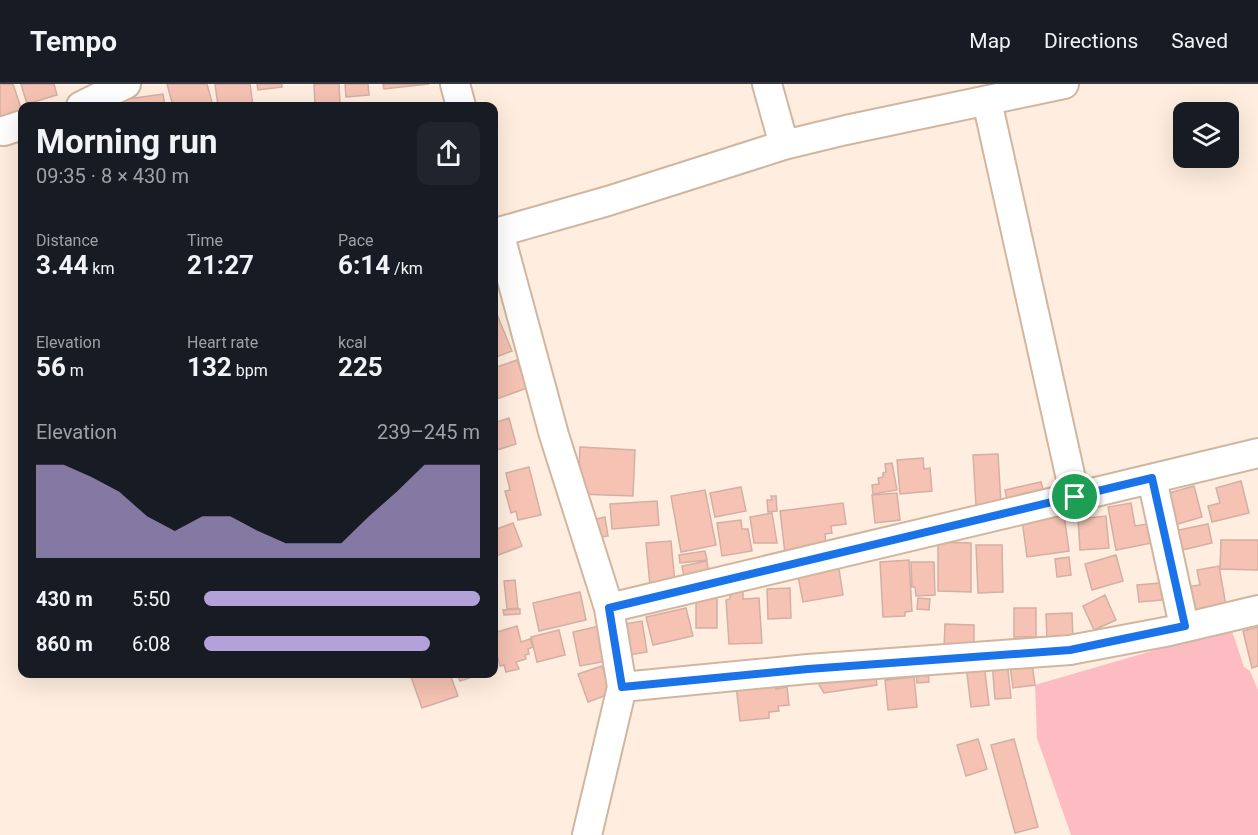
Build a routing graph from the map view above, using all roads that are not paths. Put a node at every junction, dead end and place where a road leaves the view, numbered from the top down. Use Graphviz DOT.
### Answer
graph roads {
  1 [pos="126,84"];
  2 [pos="454,84"];
  3 [pos="767,84"];
  4 [pos="1064,84"];
  5 [pos="987,101"];
  6 [pos="89,102"];
  7 [pos="460,102"];
  8 [pos="784,145"];
  9 [pos="498,224"];
  10 [pos="498,231"];
  11 [pos="1258,453"];
  12 [pos="1152,478"];
  13 [pos="1075,497"];
  14 [pos="609,608"];
  15 [pos="1258,610"];
  16 [pos="1185,626"];
  17 [pos="622,687"];
  18 [pos="587,835"];
  1 -- 6 [label="street"];
  2 -- 7 [label="street"];
  3 -- 8 [label="street"];
  4 -- 5 [label="street"];
  5 -- 8 [label="street"];
  5 -- 13 [label="street"];
  8 -- 9 [label="street"];
  10 -- 14 [label="street"];
  11 -- 12 [label="street"];
  12 -- 13 [label="street"];
  12 -- 16 [label="street"];
  13 -- 14 [label="street"];
  14 -- 17 [label="street"];
  15 -- 16 [label="street"];
  16 -- 17 [label="street"];
  17 -- 18 [label="street"];
}
